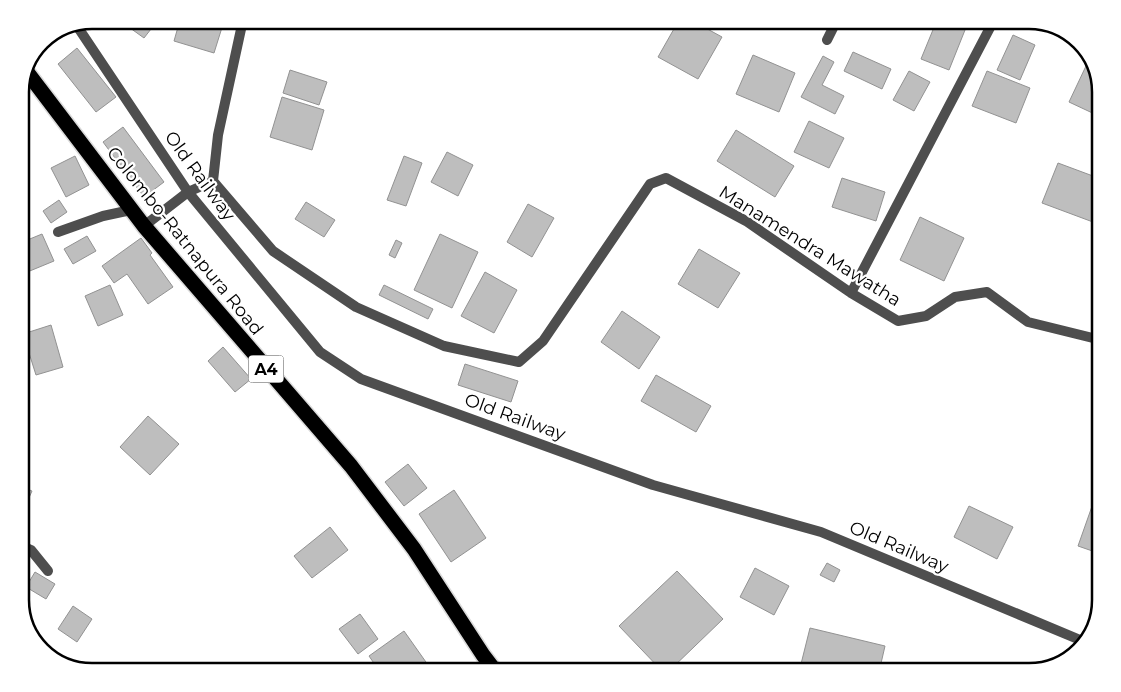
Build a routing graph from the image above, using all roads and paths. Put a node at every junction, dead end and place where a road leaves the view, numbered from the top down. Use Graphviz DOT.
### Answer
graph roads {
  1 [pos="241,29"];
  2 [pos="833,29"];
  3 [pos="989,29"];
  4 [pos="80,30"];
  5 [pos="827,40"];
  6 [pos="31,77"];
  7 [pos="213,181"];
  8 [pos="188,192"];
  9 [pos="131,210"];
  10 [pos="144,226"];
  11 [pos="58,232"];
  12 [pos="851,292"];
  13 [pos="1092,338"];
  14 [pos="29,549"];
  15 [pos="48,571"];
  16 [pos="1078,639"];
  17 [pos="489,663"];
  1 -- 7 [label="street"];
  2 -- 5 [label="street"];
  3 -- 12 [label="street"];
  4 -- 8 [label="street, Old Railway"];
  6 -- 9 [label="highway, Colombo-Ratnapura Road / A4"];
  7 -- 8 [label="street"];
  7 -- 12 [label="street, Manamendra Mawatha"];
  8 -- 10 [label="street"];
  8 -- 16 [label="street, Old Railway"];
  9 -- 10 [label="highway, Colombo-Ratnapura Road / A4"];
  9 -- 11 [label="street"];
  10 -- 17 [label="highway, Colombo-Ratnapura Road / A4"];
  12 -- 13 [label="street, Manamendra Mawatha"];
  14 -- 15 [label="street"];
}
